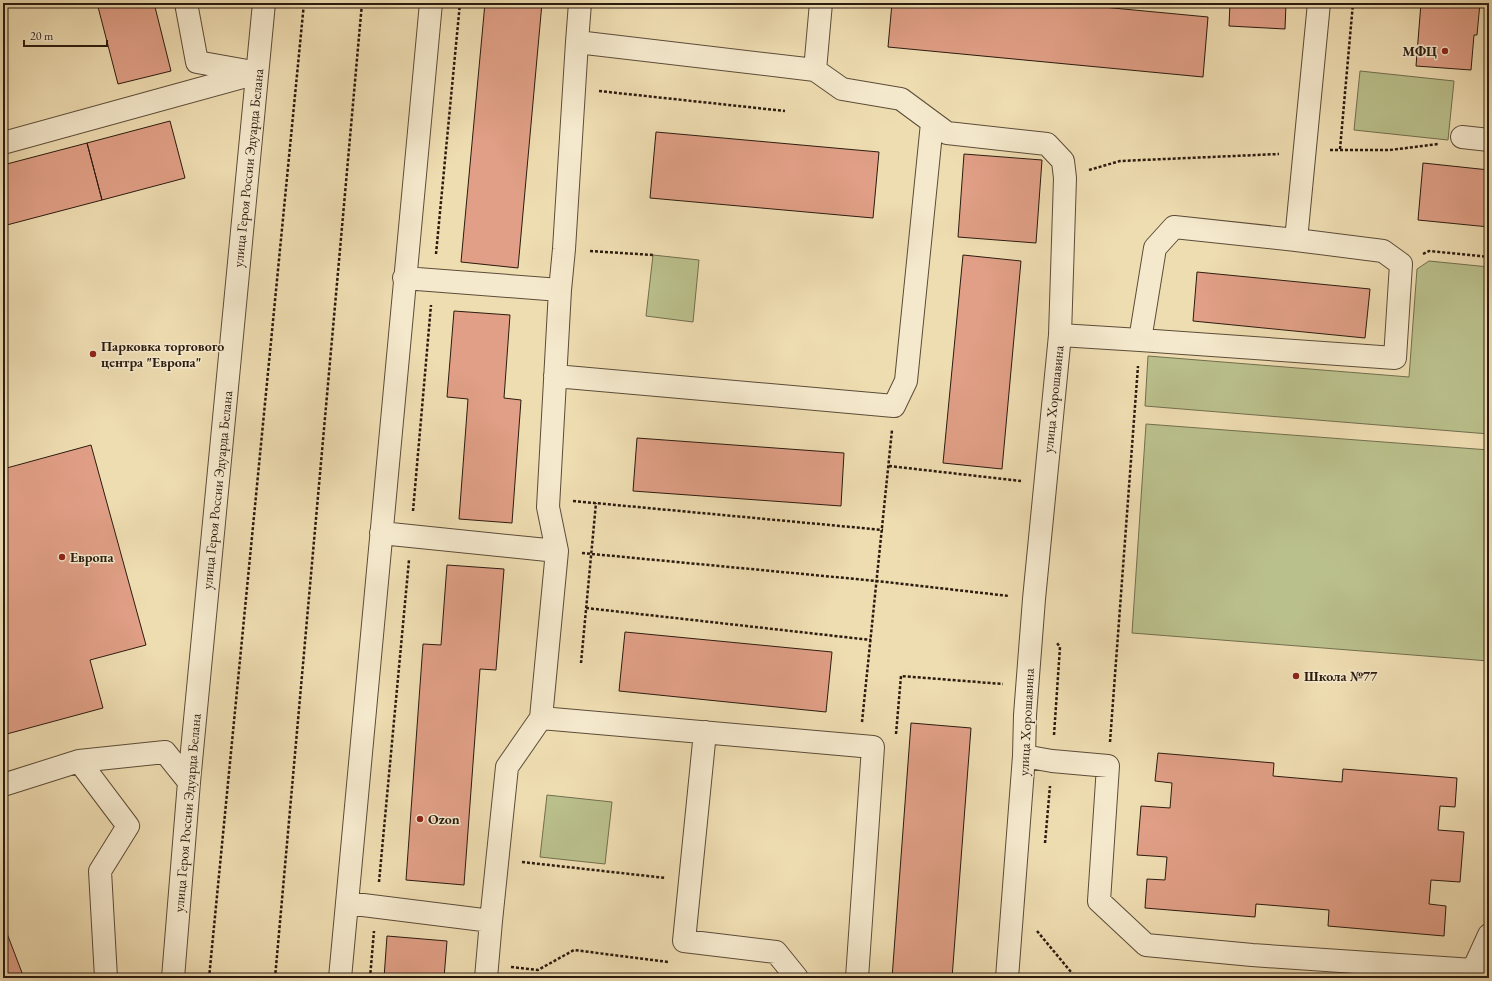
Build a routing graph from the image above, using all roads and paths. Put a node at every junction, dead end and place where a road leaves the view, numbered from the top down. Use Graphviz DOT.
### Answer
graph roads {
  1 [pos="186,3"];
  2 [pos="264,3"];
  3 [pos="304,3"];
  4 [pos="362,3"];
  5 [pos="431,3"];
  6 [pos="460,3"];
  7 [pos="580,3"];
  8 [pos="821,3"];
  9 [pos="1320,3"];
  10 [pos="1353,3"];
  11 [pos="577,42"];
  12 [pos="815,70"];
  13 [pos="257,73"];
  14 [pos="574,88"];
  15 [pos="785,111"];
  16 [pos="932,123"];
  17 [pos="1462,137"];
  18 [pos="1489,140"];
  19 [pos="3,143"];
  20 [pos="1340,149"];
  21 [pos="1306,152"];
  22 [pos="1065,178"];
  23 [pos="1296,240"];
  24 [pos="564,249"];
  25 [pos="653,255"];
  26 [pos="1489,257"];
  27 [pos="1401,264"];
  28 [pos="404,278"];
  29 [pos="433,280"];
  30 [pos="560,290"];
  31 [pos="1060,335"];
  32 [pos="1140,340"];
  33 [pos="555,376"];
  34 [pos="894,406"];
  35 [pos="889,466"];
  36 [pos="1045,483"];
  37 [pos="548,498"];
  38 [pos="596,503"];
  39 [pos="883,530"];
  40 [pos="381,533"];
  41 [pos="411,536"];
  42 [pos="557,551"];
  43 [pos="591,554"];
  44 [pos="877,581"];
  45 [pos="1034,599"];
  46 [pos="586,608"];
  47 [pos="871,640"];
  48 [pos="1056,640"];
  49 [pos="581,663"];
  50 [pos="1027,686"];
  51 [pos="541,718"];
  52 [pos="705,732"];
  53 [pos="896,739"];
  54 [pos="859,746"];
  55 [pos="1024,756"];
  56 [pos="79,761"];
  57 [pos="1052,761"];
  58 [pos="1108,766"];
  59 [pos="189,782"];
  60 [pos="3,784"];
  61 [pos="1045,847"];
  62 [pos="497,859"];
  63 [pos="690,880"];
  64 [pos="348,903"];
  65 [pos="376,906"];
  66 [pos="490,921"];
  67 [pos="1038,925"];
  68 [pos="1489,935"];
  69 [pos="669,962"];
  70 [pos="487,971"];
  71 [pos="106,978"];
  72 [pos="173,978"];
  73 [pos="209,978"];
  74 [pos="275,978"];
  75 [pos="340,978"];
  76 [pos="370,978"];
  77 [pos="797,978"];
  78 [pos="857,978"];
  79 [pos="1007,978"];
  80 [pos="1076,978"];
  1 -- 13 [label="street"];
  2 -- 13 [label="street, улица Героя России Эдуарда Белана"];
  3 -- 73 [label="path"];
  4 -- 74 [label="path"];
  5 -- 28 [label="street"];
  6 -- 29 [label="path"];
  7 -- 11 [label="street"];
  8 -- 12 [label="street"];
  9 -- 21 [label="street"];
  10 -- 20 [label="path"];
  11 -- 12 [label="street"];
  11 -- 14 [label="street"];
  12 -- 16 [label="street, улица Хорошавина"];
  13 -- 19 [label="street"];
  13 -- 59 [label="street, улица Героя России Эдуарда Белана"];
  14 -- 15 [label="path"];
  14 -- 24 [label="street"];
  16 -- 22 [label="street, улица Хорошавина"];
  16 -- 34 [label="street"];
  17 -- 18 [label="street"];
  17 -- 20 [label="path"];
  20 -- 21 [label="path"];
  21 -- 22 [label="path"];
  21 -- 23 [label="street"];
  22 -- 31 [label="street, улица Хорошавина"];
  23 -- 27 [label="street"];
  23 -- 32 [label="street"];
  24 -- 25 [label="path"];
  24 -- 30 [label="street"];
  26 -- 27 [label="path"];
  27 -- 32 [label="street"];
  28 -- 29 [label="street"];
  28 -- 40 [label="street"];
  29 -- 30 [label="street"];
  29 -- 41 [label="path"];
  30 -- 33 [label="street"];
  31 -- 32 [label="street"];
  31 -- 36 [label="street, улица Хорошавина"];
  32 -- 58 [label="path"];
  33 -- 34 [label="street"];
  33 -- 37 [label="street"];
  34 -- 35 [label="path"];
  35 -- 36 [label="path"];
  35 -- 39 [label="path"];
  36 -- 45 [label="street, улица Хорошавина"];
  37 -- 38 [label="path"];
  37 -- 42 [label="street"];
  38 -- 39 [label="path"];
  38 -- 43 [label="path"];
  39 -- 44 [label="path"];
  40 -- 41 [label="street"];
  40 -- 64 [label="street"];
  41 -- 42 [label="street"];
  41 -- 65 [label="path"];
  42 -- 43 [label="path"];
  42 -- 51 [label="street"];
  43 -- 44 [label="path"];
  43 -- 46 [label="path"];
  44 -- 45 [label="path"];
  44 -- 47 [label="path"];
  45 -- 50 [label="street, улица Хорошавина"];
  46 -- 47 [label="path"];
  46 -- 49 [label="path"];
  47 -- 54 [label="path"];
  48 -- 57 [label="path"];
  50 -- 53 [label="path"];
  50 -- 55 [label="street, улица Хорошавина"];
  51 -- 52 [label="street"];
  51 -- 62 [label="street"];
  52 -- 54 [label="street"];
  52 -- 63 [label="street"];
  54 -- 78 [label="street"];
  55 -- 57 [label="street"];
  55 -- 79 [label="street, улица Хорошавина"];
  56 -- 59 [label="street"];
  56 -- 60 [label="street"];
  56 -- 71 [label="street"];
  57 -- 58 [label="street"];
  57 -- 61 [label="path"];
  58 -- 68 [label="street"];
  59 -- 72 [label="street, улица Героя России Эдуарда Белана"];
  62 -- 63 [label="path"];
  62 -- 66 [label="street"];
  63 -- 77 [label="street"];
  64 -- 65 [label="street"];
  64 -- 75 [label="street"];
  65 -- 66 [label="street"];
  65 -- 76 [label="path"];
  66 -- 70 [label="street"];
  67 -- 80 [label="path"];
  69 -- 70 [label="path"];
}
